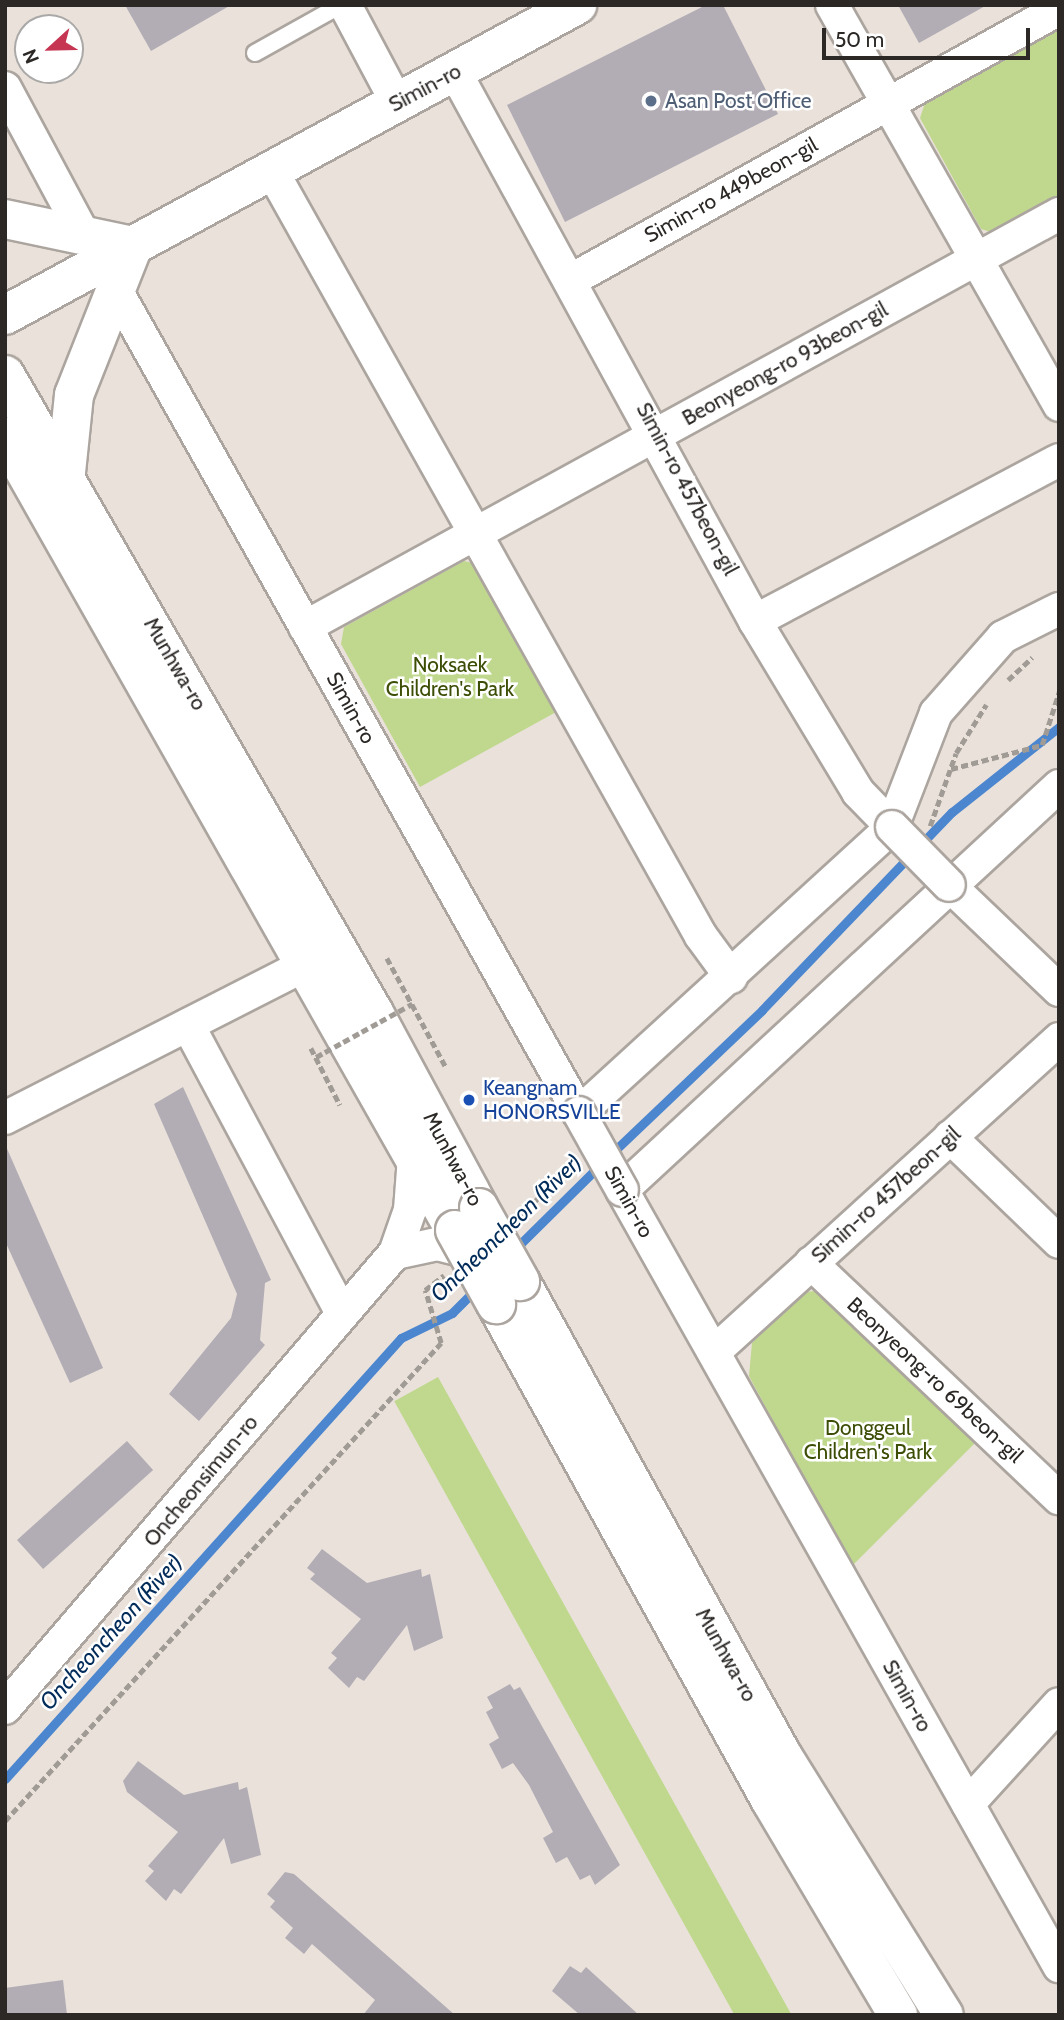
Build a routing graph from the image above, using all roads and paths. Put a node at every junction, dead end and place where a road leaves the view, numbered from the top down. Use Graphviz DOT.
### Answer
graph roads {
  1 [pos="343,5"];
  2 [pos="577,5"];
  3 [pos="832,5"];
  4 [pos="1059,9"];
  5 [pos="255,53"];
  6 [pos="455,72"];
  7 [pos="5,88"];
  8 [pos="889,102"];
  9 [pos="397,103"];
  10 [pos="272,171"];
  11 [pos="1059,214"];
  12 [pos="5,219"];
  13 [pos="85,237"];
  14 [pos="133,246"];
  15 [pos="976,259"];
  16 [pos="573,279"];
  17 [pos="117,292"];
  18 [pos="5,315"];
  19 [pos="5,375"];
  20 [pos="1059,404"];
  21 [pos="658,434"];
  22 [pos="10,450"];
  23 [pos="1059,460"];
  24 [pos="66,472"];
  25 [pos="474,535"];
  26 [pos="1059,609"];
  27 [pos="755,621"];
  28 [pos="305,627"];
  29 [pos="1059,692"];
  30 [pos="951,769"];
  31 [pos="1059,786"];
  32 [pos="892,827"];
  33 [pos="949,884"];
  34 [pos="387,958"];
  35 [pos="307,964"];
  36 [pos="731,976"];
  37 [pos="1059,990"];
  38 [pos="412,1004"];
  39 [pos="188,1025"];
  40 [pos="1059,1039"];
  41 [pos="446,1067"];
  42 [pos="341,1105"];
  43 [pos="579,1113"];
  44 [pos="5,1118"];
  45 [pos="950,1137"];
  46 [pos="414,1157"];
  47 [pos="622,1190"];
  48 [pos="460,1233"];
  49 [pos="1059,1242"];
  50 [pos="395,1253"];
  51 [pos="811,1263"];
  52 [pos="425,1290"];
  53 [pos="508,1293"];
  54 [pos="342,1314"];
  55 [pos="714,1352"];
  56 [pos="1059,1497"];
  57 [pos="1059,1703"];
  58 [pos="5,1708"];
  59 [pos="968,1804"];
  60 [pos="5,1821"];
  61 [pos="1059,1966"];
  62 [pos="882,1998"];
  63 [pos="898,2015"];
  64 [pos="944,2015"];
  1 -- 5 [label="lane"];
  1 -- 9 [label="street"];
  2 -- 6 [label="main road, Simin-ro"];
  3 -- 8 [label="street"];
  4 -- 8 [label="street, Simin-ro 449beon-gil"];
  6 -- 9 [label="main road, Simin-ro"];
  6 -- 16 [label="street, Simin-ro 457beon-gil"];
  7 -- 13 [label="street"];
  8 -- 15 [label="street"];
  8 -- 16 [label="street, Simin-ro 449beon-gil"];
  9 -- 10 [label="main road, Simin-ro"];
  10 -- 14 [label="main road, Simin-ro"];
  10 -- 25 [label="street"];
  11 -- 15 [label="street, Beonyeong-ro 93beon-gil"];
  12 -- 13 [label="main road"];
  13 -- 14 [label="main road"];
  14 -- 17 [label="main road"];
  14 -- 18 [label="main road, Simin-ro"];
  15 -- 20 [label="street"];
  15 -- 21 [label="street, Beonyeong-ro 93beon-gil"];
  16 -- 21 [label="street, Simin-ro 457beon-gil"];
  17 -- 24 [label="main road"];
  17 -- 28 [label="street, Simin-ro"];
  19 -- 24 [label="main road, Munhwa-ro"];
  21 -- 25 [label="street, Beonyeong-ro 93beon-gil"];
  21 -- 27 [label="street, Simin-ro 457beon-gil"];
  22 -- 35 [label="main road, Munhwa-ro"];
  23 -- 27 [label="street"];
  24 -- 48 [label="main road, Munhwa-ro"];
  25 -- 28 [label="street, Beonyeong-ro 93beon-gil"];
  25 -- 36 [label="street"];
  26 -- 32 [label="street"];
  27 -- 32 [label="street, Simin-ro 457beon-gil"];
  28 -- 43 [label="street, Simin-ro"];
  29 -- 30 [label="path"];
  31 -- 33 [label="street"];
  32 -- 33 [label="street, Simin-ro 457beon-gil, bridge"];
  32 -- 36 [label="street"];
  33 -- 37 [label="street, Simin-ro 457beon-gil"];
  33 -- 47 [label="street"];
  34 -- 38 [label="path"];
  35 -- 39 [label="street"];
  35 -- 46 [label="main road, Munhwa-ro"];
  36 -- 43 [label="street"];
  38 -- 41 [label="path"];
  38 -- 42 [label="path, bridge"];
  39 -- 44 [label="street"];
  39 -- 54 [label="street"];
  40 -- 45 [label="street, Simin-ro 457beon-gil"];
  43 -- 47 [label="street, Simin-ro, bridge"];
  45 -- 49 [label="street"];
  45 -- 51 [label="street, Simin-ro 457beon-gil"];
  46 -- 48 [label="main road, Munhwa-ro"];
  46 -- 50 [label="street"];
  47 -- 55 [label="street, Simin-ro"];
  48 -- 50 [label="street"];
  48 -- 53 [label="main road, bridge"];
  50 -- 54 [label="street, Oncheonsimun-ro"];
  51 -- 55 [label="street, Simin-ro 457beon-gil"];
  51 -- 56 [label="street, Beonyeong-ro 69beon-gil"];
  52 -- 60 [label="path"];
  53 -- 62 [label="main road, Munhwa-ro"];
  53 -- 64 [label="main road, Munhwa-ro"];
  54 -- 58 [label="street, Oncheonsimun-ro"];
  55 -- 59 [label="street, Simin-ro"];
  57 -- 59 [label="street"];
  59 -- 61 [label="street, Simin-ro"];
  62 -- 63 [label="main road, Munhwa-ro"];
}
